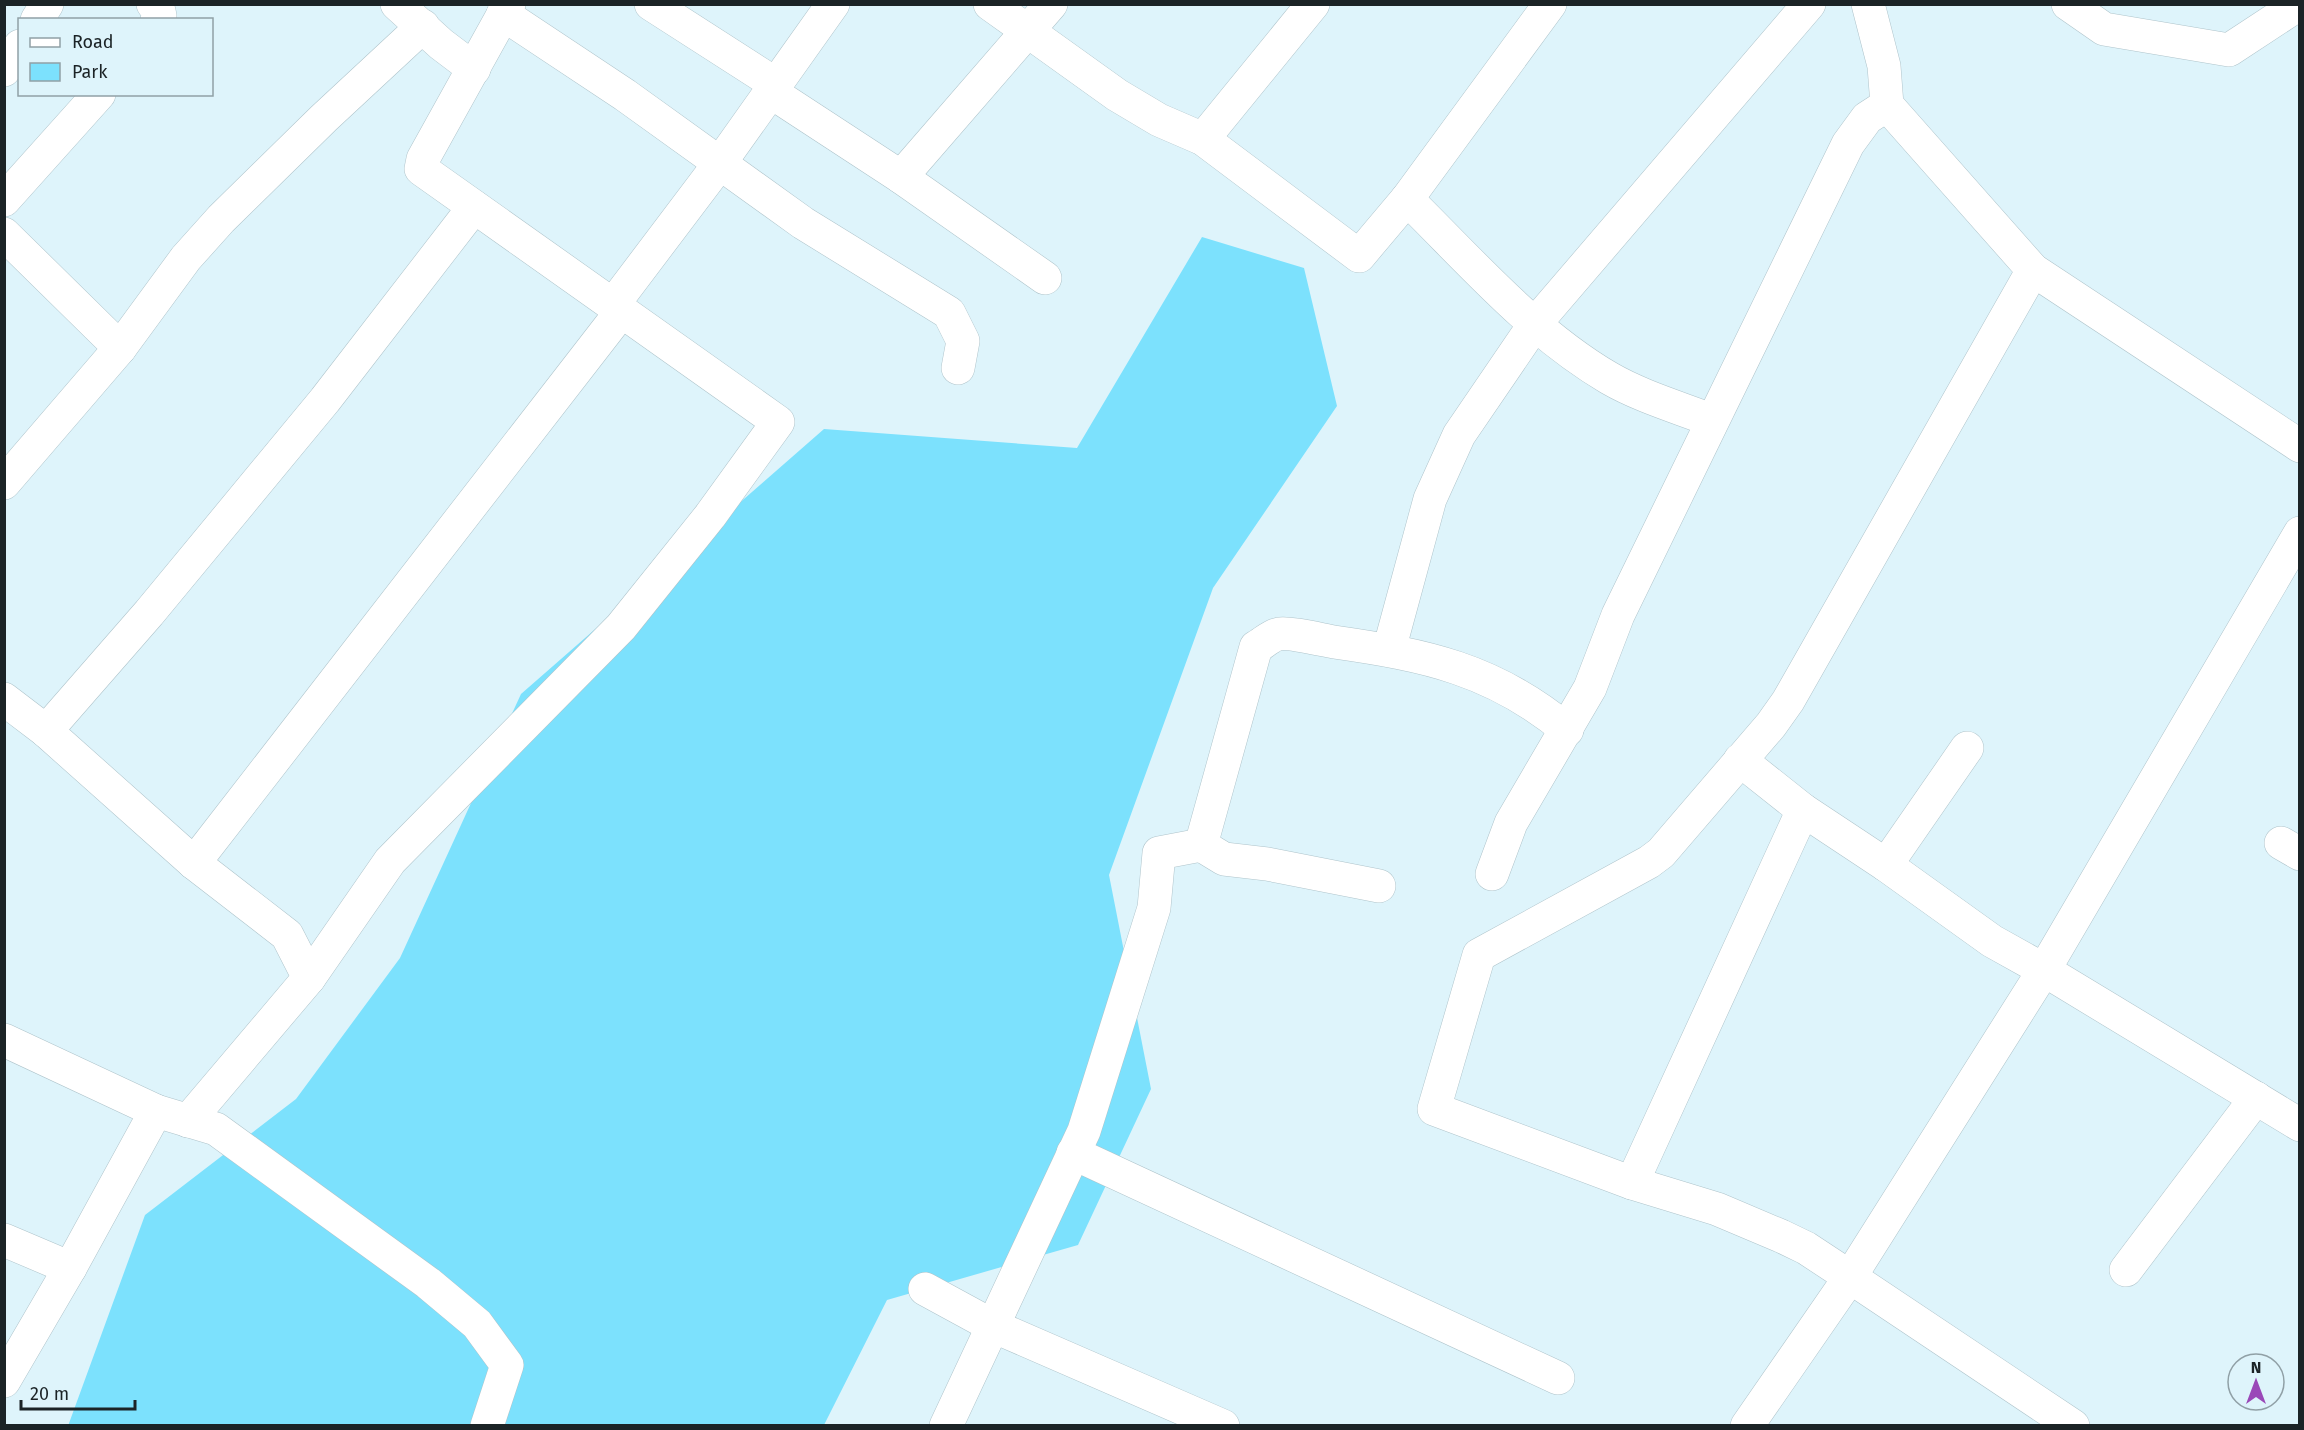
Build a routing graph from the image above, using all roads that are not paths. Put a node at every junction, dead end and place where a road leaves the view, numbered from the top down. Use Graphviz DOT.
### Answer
graph roads {
  1 [pos="47,4"];
  2 [pos="153,4"];
  3 [pos="397,4"];
  4 [pos="651,4"];
  5 [pos="833,4"];
  6 [pos="990,4"];
  7 [pos="1051,4"];
  8 [pos="1313,4"];
  9 [pos="1550,4"];
  10 [pos="1809,4"];
  11 [pos="1868,4"];
  12 [pos="2068,4"];
  13 [pos="2299,4"];
  14 [pos="506,9"];
  15 [pos="38,18"];
  16 [pos="158,18"];
  17 [pos="423,26"];
  18 [pos="1028,29"];
  19 [pos="18,49"];
  20 [pos="474,69"];
  21 [pos="4,70"];
  22 [pos="774,89"];
  23 [pos="97,96"];
  24 [pos="1887,105"];
  25 [pos="1203,139"];
  26 [pos="720,163"];
  27 [pos="901,177"];
  28 [pos="1407,199"];
  29 [pos="4,200"];
  30 [pos="474,207"];
  31 [pos="4,234"];
  32 [pos="2033,270"];
  33 [pos="1045,278"];
  34 [pos="617,309"];
  35 [pos="1534,325"];
  36 [pos="120,348"];
  37 [pos="958,368"];
  38 [pos="1711,420"];
  39 [pos="2300,446"];
  40 [pos="4,483"];
  41 [pos="2300,533"];
  42 [pos="1389,650"];
  43 [pos="4,699"];
  44 [pos="1567,730"];
  45 [pos="46,731"];
  46 [pos="1967,748"];
  47 [pos="1740,760"];
  48 [pos="1803,810"];
  49 [pos="1201,845"];
  50 [pos="194,863"];
  51 [pos="1886,865"];
  52 [pos="1492,874"];
  53 [pos="1379,886"];
  54 [pos="2044,970"];
  55 [pos="309,978"];
  56 [pos="4,1040"];
  57 [pos="2256,1098"];
  58 [pos="156,1111"];
  59 [pos="188,1120"];
  60 [pos="2300,1125"];
  61 [pos="1073,1153"];
  62 [pos="1632,1183"];
  63 [pos="4,1240"];
  64 [pos="70,1268"];
  65 [pos="2126,1270"];
  66 [pos="1850,1277"];
  67 [pos="925,1289"];
  68 [pos="993,1326"];
  69 [pos="1558,1378"];
  70 [pos="4,1382"];
  71 [pos="487,1425"];
  72 [pos="946,1425"];
  73 [pos="1223,1425"];
  74 [pos="1747,1425"];
  75 [pos="2073,1425"];
  1 -- 15 [label="street"];
  2 -- 16 [label="street"];
  3 -- 17 [label="street"];
  4 -- 22 [label="street"];
  5 -- 22 [label="street"];
  6 -- 18 [label="street"];
  7 -- 18 [label="street"];
  8 -- 25 [label="street"];
  9 -- 28 [label="street"];
  10 -- 35 [label="street"];
  11 -- 24 [label="street"];
  12 -- 13 [label="street"];
  14 -- 20 [label="street"];
  14 -- 26 [label="street"];
  17 -- 20 [label="street"];
  17 -- 36 [label="street"];
  18 -- 25 [label="street"];
  18 -- 27 [label="street"];
  19 -- 21 [label="street"];
  20 -- 30 [label="street"];
  22 -- 26 [label="street"];
  22 -- 27 [label="street"];
  23 -- 29 [label="street"];
  24 -- 32 [label="street"];
  24 -- 38 [label="street"];
  25 -- 28 [label="street"];
  26 -- 34 [label="street"];
  26 -- 37 [label="street"];
  27 -- 33 [label="street"];
  28 -- 35 [label="street"];
  30 -- 34 [label="street"];
  30 -- 45 [label="street"];
  31 -- 36 [label="street"];
  32 -- 39 [label="street"];
  32 -- 47 [label="street"];
  34 -- 50 [label="street"];
  34 -- 55 [label="street"];
  35 -- 38 [label="street"];
  35 -- 42 [label="street"];
  36 -- 40 [label="street"];
  38 -- 44 [label="street"];
  41 -- 54 [label="street"];
  42 -- 44 [label="street"];
  42 -- 49 [label="street"];
  43 -- 45 [label="street"];
  44 -- 52 [label="street"];
  45 -- 50 [label="street"];
  46 -- 51 [label="street"];
  47 -- 48 [label="street"];
  47 -- 62 [label="street"];
  48 -- 51 [label="street"];
  48 -- 62 [label="street"];
  49 -- 53 [label="street"];
  49 -- 61 [label="street"];
  50 -- 55 [label="street"];
  51 -- 54 [label="street"];
  54 -- 57 [label="street"];
  54 -- 66 [label="street"];
  55 -- 59 [label="street"];
  56 -- 58 [label="street"];
  57 -- 60 [label="street"];
  57 -- 65 [label="street"];
  58 -- 59 [label="street"];
  58 -- 64 [label="street"];
  59 -- 71 [label="street"];
  61 -- 68 [label="street"];
  61 -- 69 [label="street"];
  62 -- 66 [label="street"];
  63 -- 64 [label="street"];
  64 -- 70 [label="street"];
  66 -- 74 [label="street"];
  66 -- 75 [label="street"];
  67 -- 68 [label="street"];
  68 -- 72 [label="street"];
  68 -- 73 [label="street"];
}
